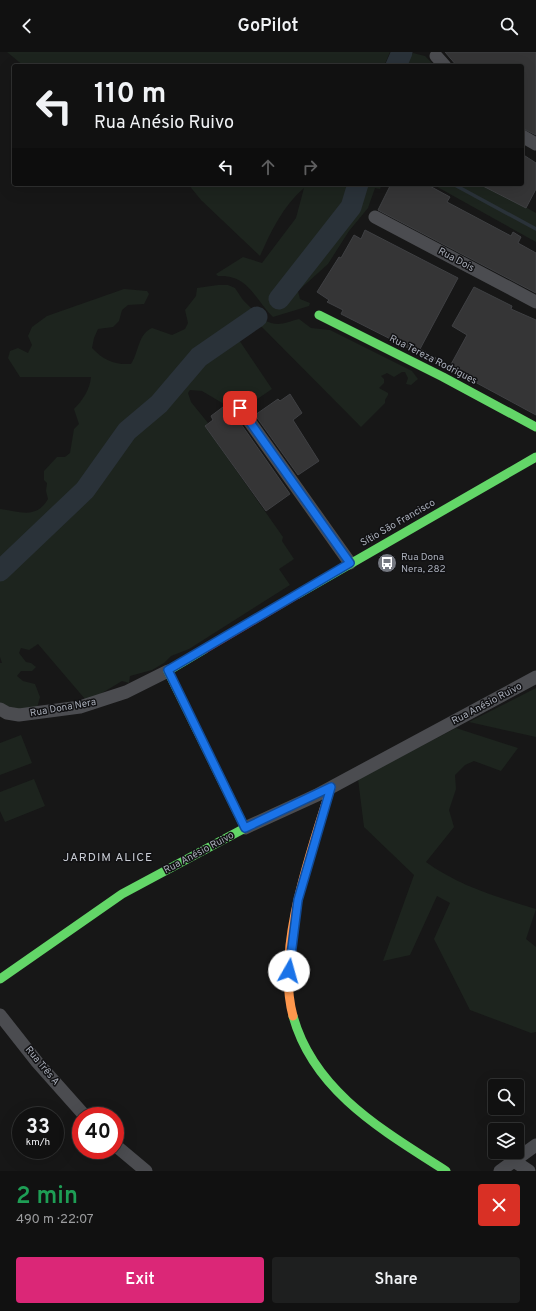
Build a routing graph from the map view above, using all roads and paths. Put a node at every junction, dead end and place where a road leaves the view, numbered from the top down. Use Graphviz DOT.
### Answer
graph roads {
  1 [pos="524,137"];
  2 [pos="536,144"];
  3 [pos="375,217"];
  4 [pos="536,302"];
  5 [pos="319,315"];
  6 [pos="240,408"];
  7 [pos="536,427"];
  8 [pos="536,457"];
  9 [pos="350,563"];
  10 [pos="168,670"];
  11 [pos="536,677"];
  12 [pos="0,709"];
  13 [pos="331,787"];
  14 [pos="245,828"];
  15 [pos="0,979"];
  16 [pos="0,1015"];
  17 [pos="77,1107"];
  18 [pos="536,1145"];
  19 [pos="124,1153"];
  20 [pos="514,1161"];
  21 [pos="146,1171"];
  22 [pos="446,1171"];
  23 [pos="500,1171"];
  24 [pos="529,1171"];
  1 -- 2 [label="street"];
  3 -- 4 [label="street, Rua Dois"];
  5 -- 7 [label="street, Rua Tereza Rodrigues"];
  6 -- 9 [label="street"];
  8 -- 9 [label="street, Sítio São Francisco"];
  9 -- 10 [label="street, Sítio São Francisco"];
  10 -- 12 [label="street, Rua Dona Nera"];
  10 -- 14 [label="street"];
  11 -- 13 [label="street, Rua Anésio Ruivo"];
  13 -- 14 [label="street, Rua Anésio Ruivo"];
  13 -- 22 [label="street"];
  14 -- 15 [label="street, Rua Anésio Ruivo"];
  16 -- 17 [label="street, Rua Três A"];
  18 -- 20 [label="street"];
  19 -- 21 [label="street"];
  20 -- 23 [label="street"];
  20 -- 24 [label="street"];
}
